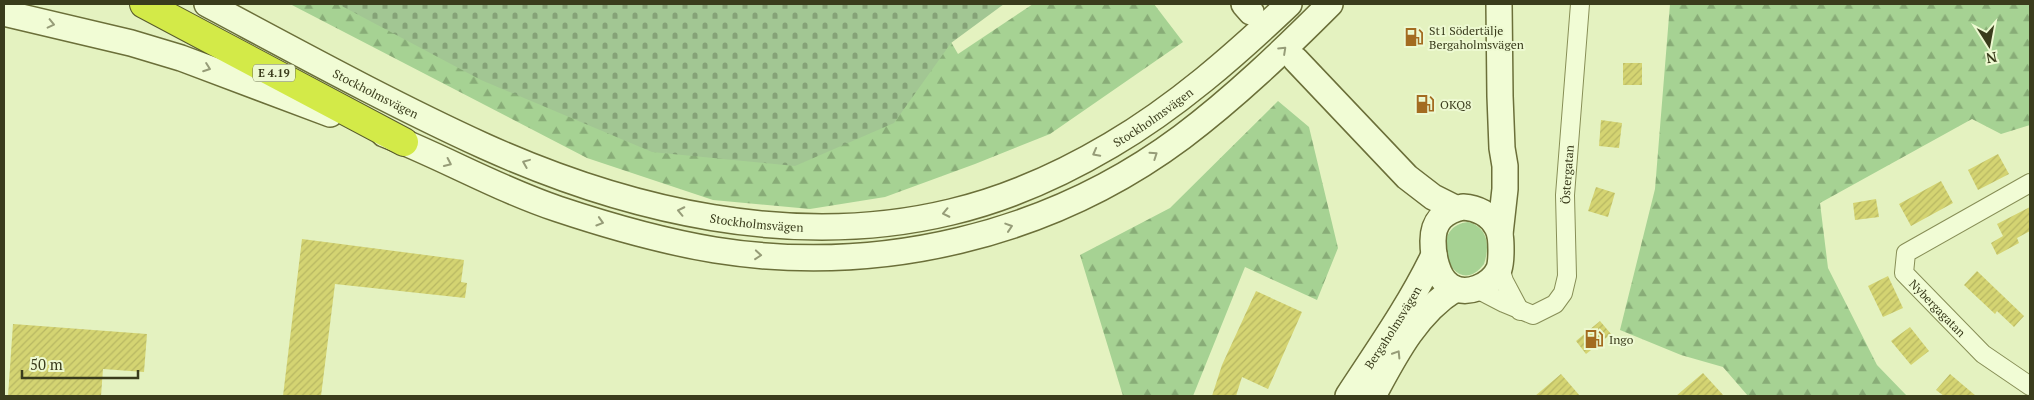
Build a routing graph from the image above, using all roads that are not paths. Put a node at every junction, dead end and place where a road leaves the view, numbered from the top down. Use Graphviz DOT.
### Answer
graph roads {
  1 [pos="144,4"];
  2 [pos="207,4"];
  3 [pos="1288,4"];
  4 [pos="1330,4"];
  5 [pos="1499,4"];
  6 [pos="1504,4"];
  7 [pos="1580,4"];
  8 [pos="4,13"];
  9 [pos="1499,34"];
  10 [pos="1296,60"];
  11 [pos="404,142"];
  12 [pos="1502,148"];
  13 [pos="1407,177"];
  14 [pos="2030,183"];
  15 [pos="1463,208"];
  16 [pos="1435,228"];
  17 [pos="1500,234"];
  18 [pos="1434,255"];
  19 [pos="1500,268"];
  20 [pos="1466,289"];
  21 [pos="1520,311"];
  22 [pos="2030,386"];
  23 [pos="1348,396"];
  24 [pos="1373,396"];
  1 -- 11 [label="highway, E 4.19"];
  3 -- 2 [label="main road, Stockholmsvägen / E 4.19, one-way"];
  11 -- 4 [label="main road, E 4.19, one-way"];
  5 -- 9 [label="main road"];
  6 -- 9 [label="main road"];
  7 -- 21 [label="street, Östergatan"];
  8 -- 11 [label="main road, one-way"];
  9 -- 12 [label="main road"];
  10 -- 13 [label="main road"];
  12 -- 15 [label="main road"];
  12 -- 17 [label="main road"];
  13 -- 15 [label="main road"];
  13 -- 16 [label="main road"];
  14 -- 22 [label="street, Nybergagatan"];
  15 -- 16 [label="main road"];
  15 -- 17 [label="main road"];
  16 -- 18 [label="main road"];
  17 -- 19 [label="main road"];
  18 -- 20 [label="main road"];
  18 -- 23 [label="main road, Bergaholmsvägen"];
  19 -- 20 [label="main road"];
  19 -- 21 [label="street"];
  20 -- 21 [label="street"];
  24 -- 20 [label="main road, Bergaholmsvägen, one-way"];
}
